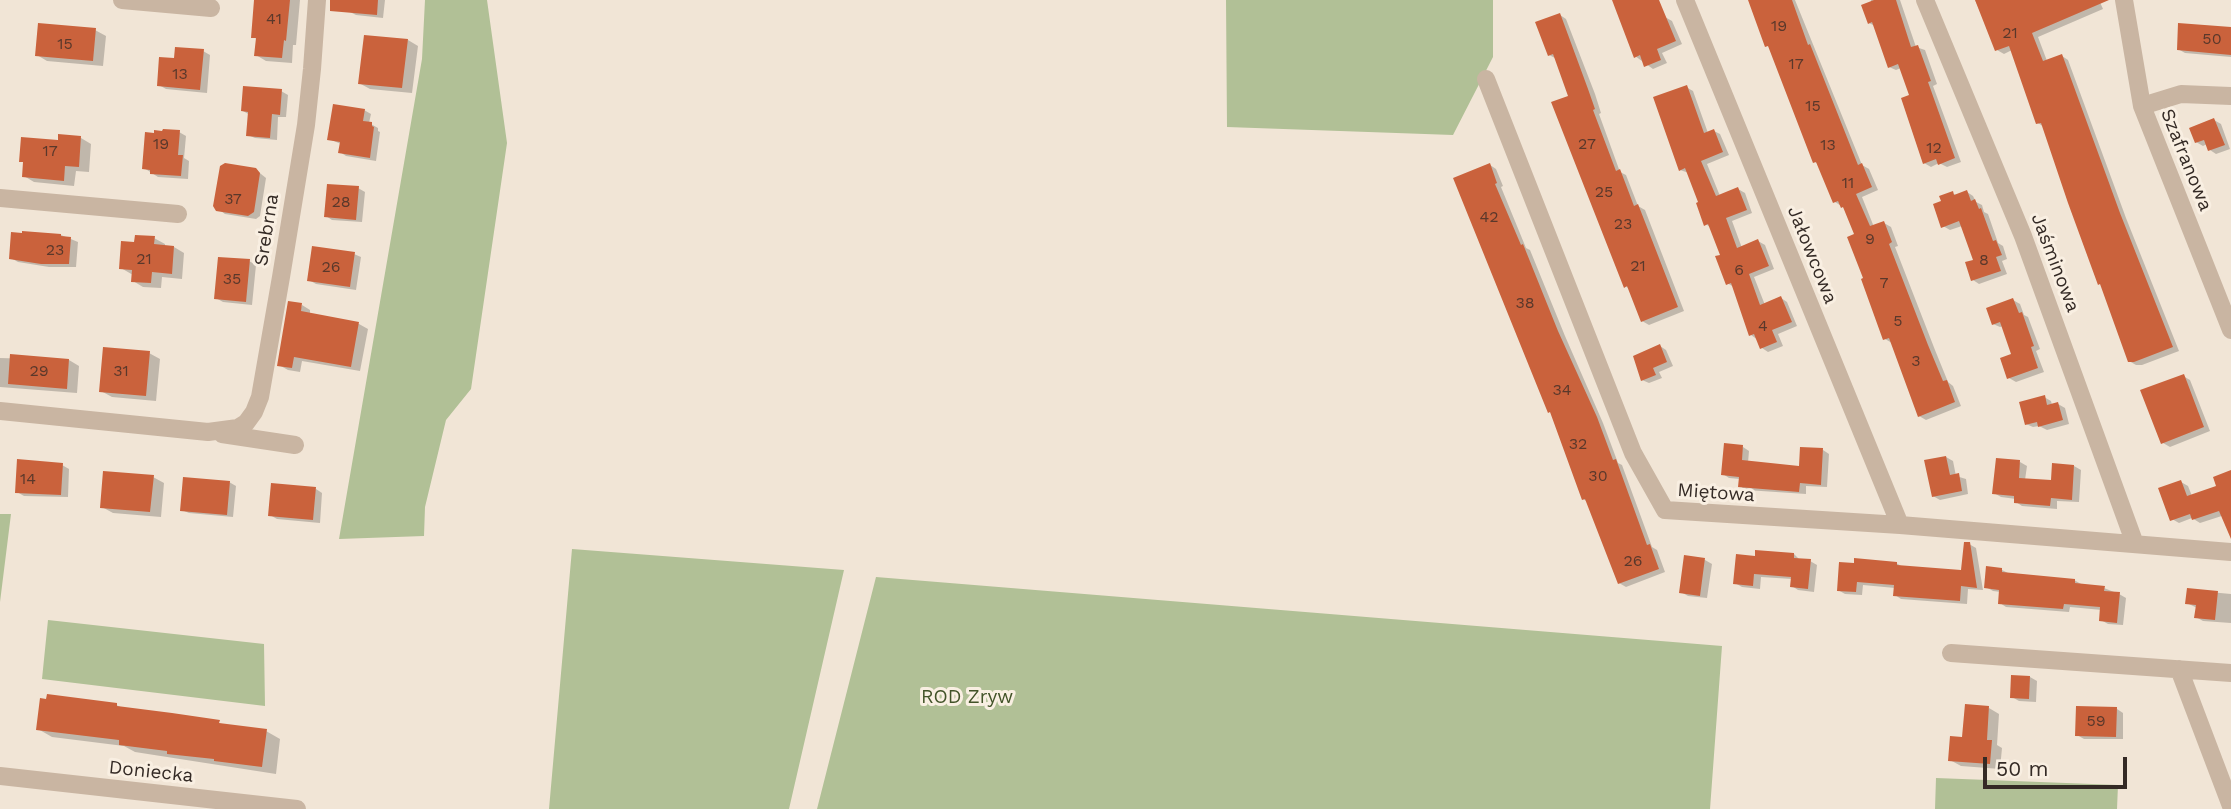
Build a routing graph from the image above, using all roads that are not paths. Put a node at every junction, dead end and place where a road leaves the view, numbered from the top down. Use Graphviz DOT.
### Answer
graph roads {
  1 [pos="122,0"];
  2 [pos="317,0"];
  3 [pos="1685,0"];
  4 [pos="1925,0"];
  5 [pos="2124,0"];
  6 [pos="211,8"];
  7 [pos="1486,79"];
  8 [pos="2231,96"];
  9 [pos="2141,106"];
  10 [pos="0,198"];
  11 [pos="178,214"];
  12 [pos="2231,330"];
  13 [pos="0,411"];
  14 [pos="208,432"];
  15 [pos="295,445"];
  16 [pos="1900,525"];
  17 [pos="2135,544"];
  18 [pos="2231,552"];
  19 [pos="1951,653"];
  20 [pos="2179,669"];
  21 [pos="2231,673"];
  22 [pos="0,776"];
  23 [pos="2231,806"];
  24 [pos="297,809"];
  1 -- 6 [label="street"];
  2 -- 14 [label="street, Srebrna"];
  3 -- 16 [label="street, Jałowcowa"];
  4 -- 17 [label="street, Jaśminowa"];
  5 -- 9 [label="street, Szafranowa"];
  7 -- 16 [label="street, Miętowa"];
  8 -- 9 [label="street"];
  9 -- 12 [label="street, Szafranowa"];
  10 -- 11 [label="street"];
  13 -- 14 [label="street, Srebrna"];
  14 -- 15 [label="street, Srebrna"];
  16 -- 17 [label="street, Miętowa"];
  17 -- 18 [label="street, Miętowa"];
  19 -- 20 [label="street"];
  20 -- 21 [label="street"];
  20 -- 23 [label="street"];
  22 -- 24 [label="street, Doniecka"];
}
